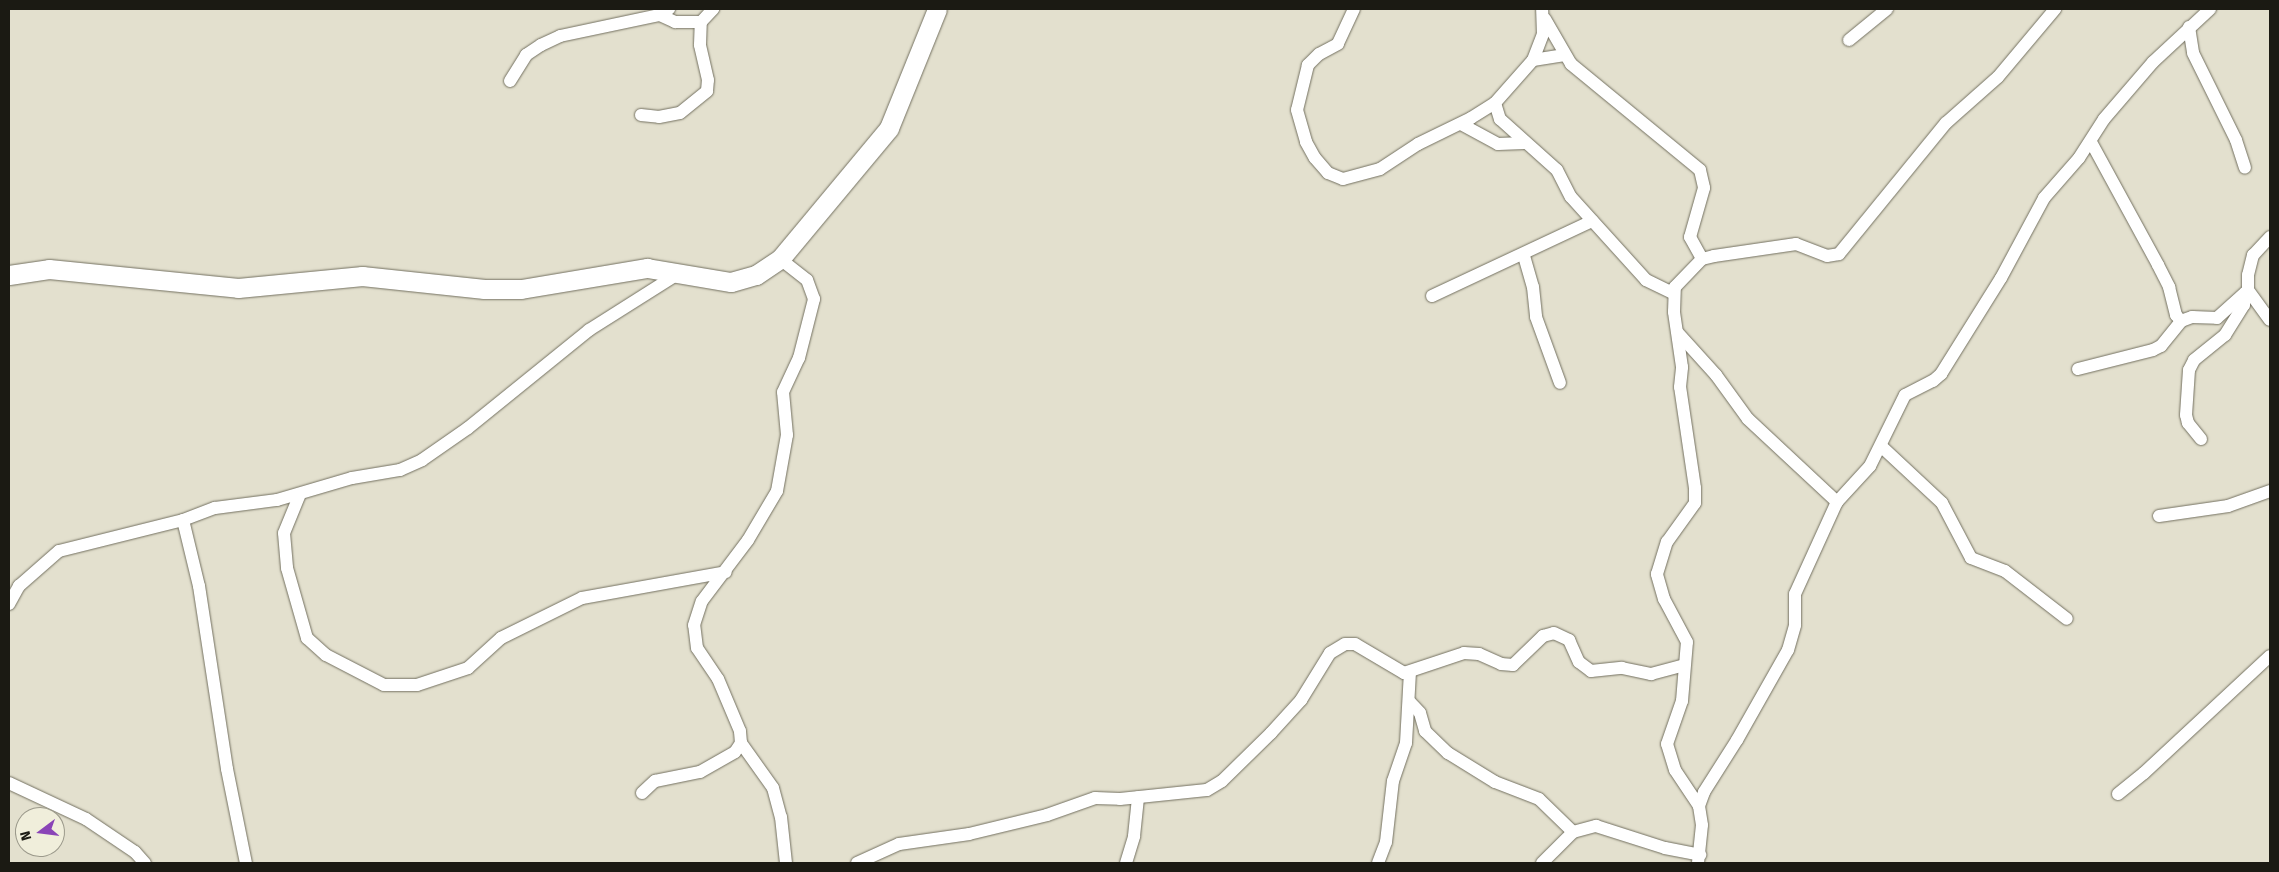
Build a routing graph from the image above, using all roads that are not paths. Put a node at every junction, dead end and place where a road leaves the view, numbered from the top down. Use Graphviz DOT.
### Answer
graph roads {
  1 [pos="713,9"];
  2 [pos="937,9"];
  3 [pos="1354,9"];
  4 [pos="1887,9"];
  5 [pos="2055,9"];
  6 [pos="2210,9"];
  7 [pos="664,12"];
  8 [pos="1543,12"];
  9 [pos="701,22"];
  10 [pos="2189,27"];
  11 [pos="1849,40"];
  12 [pos="1565,55"];
  13 [pos="1533,60"];
  14 [pos="510,81"];
  15 [pos="1495,103"];
  16 [pos="641,115"];
  17 [pos="1461,124"];
  18 [pos="2091,142"];
  19 [pos="1524,143"];
  20 [pos="2245,168"];
  21 [pos="1592,221"];
  22 [pos="2270,237"];
  23 [pos="1524,256"];
  24 [pos="780,259"];
  25 [pos="1702,259"];
  26 [pos="679,273"];
  27 [pos="9,275"];
  28 [pos="2246,291"];
  29 [pos="1673,293"];
  30 [pos="1432,296"];
  31 [pos="2270,320"];
  32 [pos="2181,321"];
  33 [pos="1678,333"];
  34 [pos="2078,369"];
  35 [pos="1560,383"];
  36 [pos="2201,439"];
  37 [pos="1882,447"];
  38 [pos="2270,491"];
  39 [pos="300,494"];
  40 [pos="1838,502"];
  41 [pos="2159,516"];
  42 [pos="183,520"];
  43 [pos="726,572"];
  44 [pos="9,604"];
  45 [pos="2067,620"];
  46 [pos="2270,656"];
  47 [pos="1684,665"];
  48 [pos="1410,672"];
  49 [pos="1409,701"];
  50 [pos="741,743"];
  51 [pos="9,783"];
  52 [pos="642,793"];
  53 [pos="2118,794"];
  54 [pos="1138,797"];
  55 [pos="1699,806"];
  56 [pos="1573,832"];
  57 [pos="1699,859"];
  58 [pos="145,863"];
  59 [pos="246,863"];
  60 [pos="786,863"];
  61 [pos="857,863"];
  62 [pos="1126,863"];
  63 [pos="1378,863"];
  64 [pos="1542,863"];
  1 -- 9 [label="street"];
  2 -- 24 [label="street"];
  3 -- 17 [label="street"];
  4 -- 11 [label="street"];
  5 -- 25 [label="street"];
  6 -- 10 [label="street"];
  7 -- 9 [label="street"];
  7 -- 14 [label="street"];
  8 -- 12 [label="street"];
  8 -- 13 [label="street"];
  9 -- 16 [label="street"];
  10 -- 18 [label="street"];
  10 -- 20 [label="street"];
  12 -- 13 [label="street"];
  12 -- 25 [label="street"];
  13 -- 15 [label="street"];
  15 -- 17 [label="street"];
  15 -- 19 [label="street"];
  17 -- 19 [label="street"];
  18 -- 32 [label="street"];
  18 -- 37 [label="street"];
  19 -- 21 [label="street"];
  21 -- 23 [label="street"];
  21 -- 29 [label="street"];
  22 -- 28 [label="street"];
  23 -- 30 [label="street"];
  23 -- 35 [label="street"];
  24 -- 26 [label="street"];
  24 -- 43 [label="street"];
  25 -- 29 [label="street"];
  26 -- 27 [label="street"];
  26 -- 39 [label="street"];
  28 -- 31 [label="street"];
  28 -- 32 [label="street"];
  28 -- 36 [label="street"];
  29 -- 33 [label="street"];
  32 -- 34 [label="street"];
  33 -- 40 [label="street"];
  33 -- 47 [label="street"];
  37 -- 40 [label="street"];
  37 -- 45 [label="street"];
  38 -- 41 [label="street"];
  39 -- 42 [label="street"];
  39 -- 43 [label="street"];
  40 -- 55 [label="street"];
  42 -- 44 [label="street"];
  42 -- 59 [label="street"];
  43 -- 50 [label="street"];
  46 -- 53 [label="street"];
  47 -- 48 [label="street"];
  47 -- 55 [label="street"];
  48 -- 49 [label="street"];
  48 -- 54 [label="street"];
  49 -- 56 [label="street"];
  49 -- 63 [label="street"];
  50 -- 52 [label="street"];
  50 -- 60 [label="street"];
  51 -- 58 [label="street"];
  54 -- 61 [label="street"];
  54 -- 62 [label="street"];
  55 -- 57 [label="street"];
  56 -- 57 [label="street"];
  56 -- 64 [label="street"];
}
